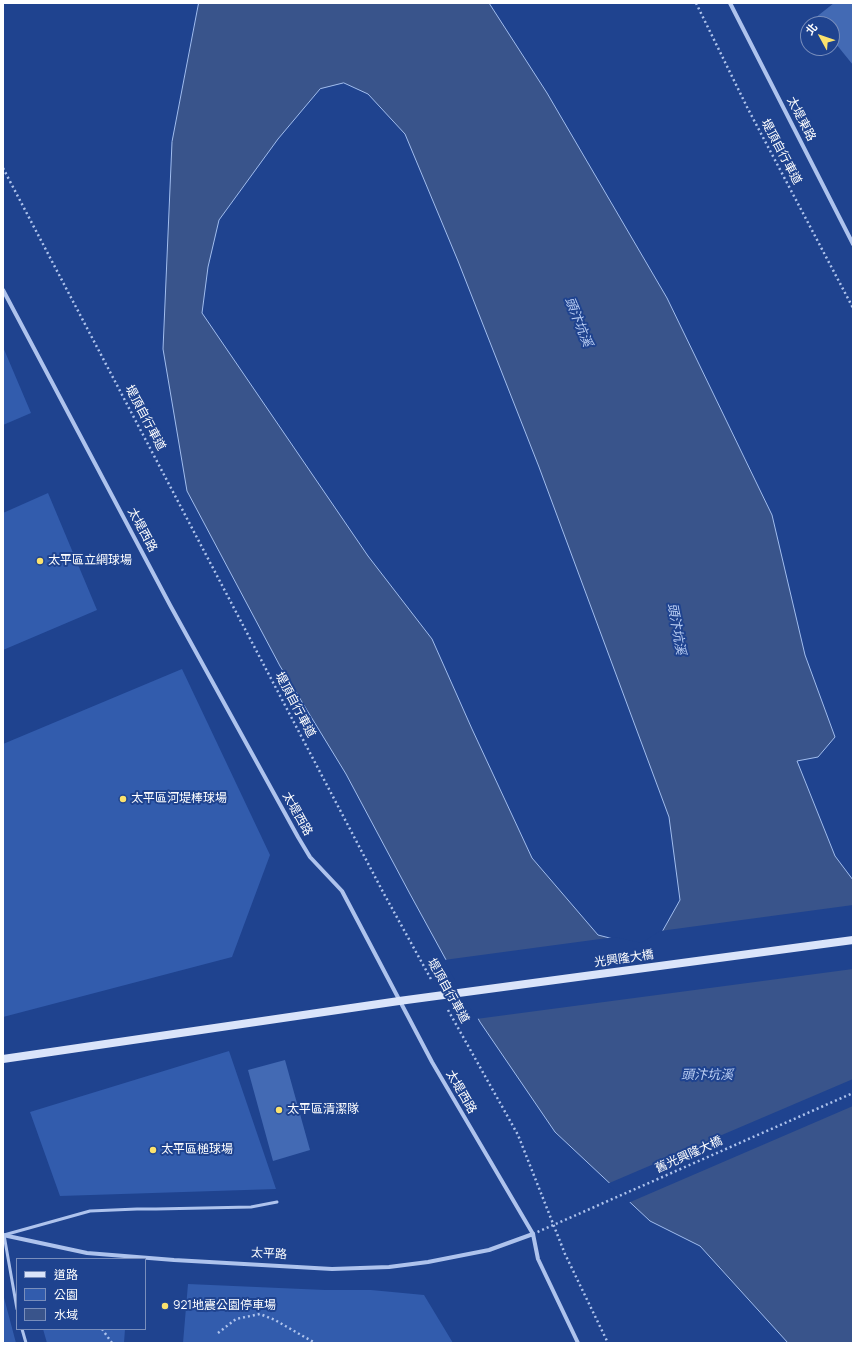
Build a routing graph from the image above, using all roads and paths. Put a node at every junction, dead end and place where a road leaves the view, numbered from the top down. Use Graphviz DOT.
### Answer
graph roads {
  1 [pos="696,3"];
  2 [pos="730,3"];
  3 [pos="3,168"];
  4 [pos="853,244"];
  5 [pos="3,290"];
  6 [pos="853,308"];
  7 [pos="853,940"];
  8 [pos="432,981"];
  9 [pos="399,1001"];
  10 [pos="446,1007"];
  11 [pos="3,1059"];
  12 [pos="853,1093"];
  13 [pos="277,1202"];
  14 [pos="533,1234"];
  15 [pos="3,1235"];
  16 [pos="16,1304"];
  17 [pos="22,1330"];
  18 [pos="103,1330"];
  19 [pos="218,1333"];
  20 [pos="26,1343"];
  21 [pos="112,1343"];
  22 [pos="316,1343"];
  23 [pos="578,1343"];
  24 [pos="608,1343"];
  1 -- 6 [label="path, 堤頂自行車道"];
  2 -- 4 [label="street, 太堤東路"];
  3 -- 8 [label="path, 堤頂自行車道"];
  5 -- 9 [label="street, 太堤西路"];
  7 -- 9 [label="street, 光興隆大橋, bridge"];
  9 -- 11 [label="street"];
  9 -- 14 [label="street, 太堤西路"];
  10 -- 24 [label="path, 堤頂自行車道"];
  12 -- 14 [label="path, 舊光興隆大橋, bridge"];
  13 -- 15 [label="lane"];
  14 -- 15 [label="street, 太平路"];
  14 -- 23 [label="street, 太堤西路"];
  15 -- 16 [label="lane"];
  17 -- 20 [label="lane"];
  18 -- 21 [label="path"];
  19 -- 22 [label="path"];
}
